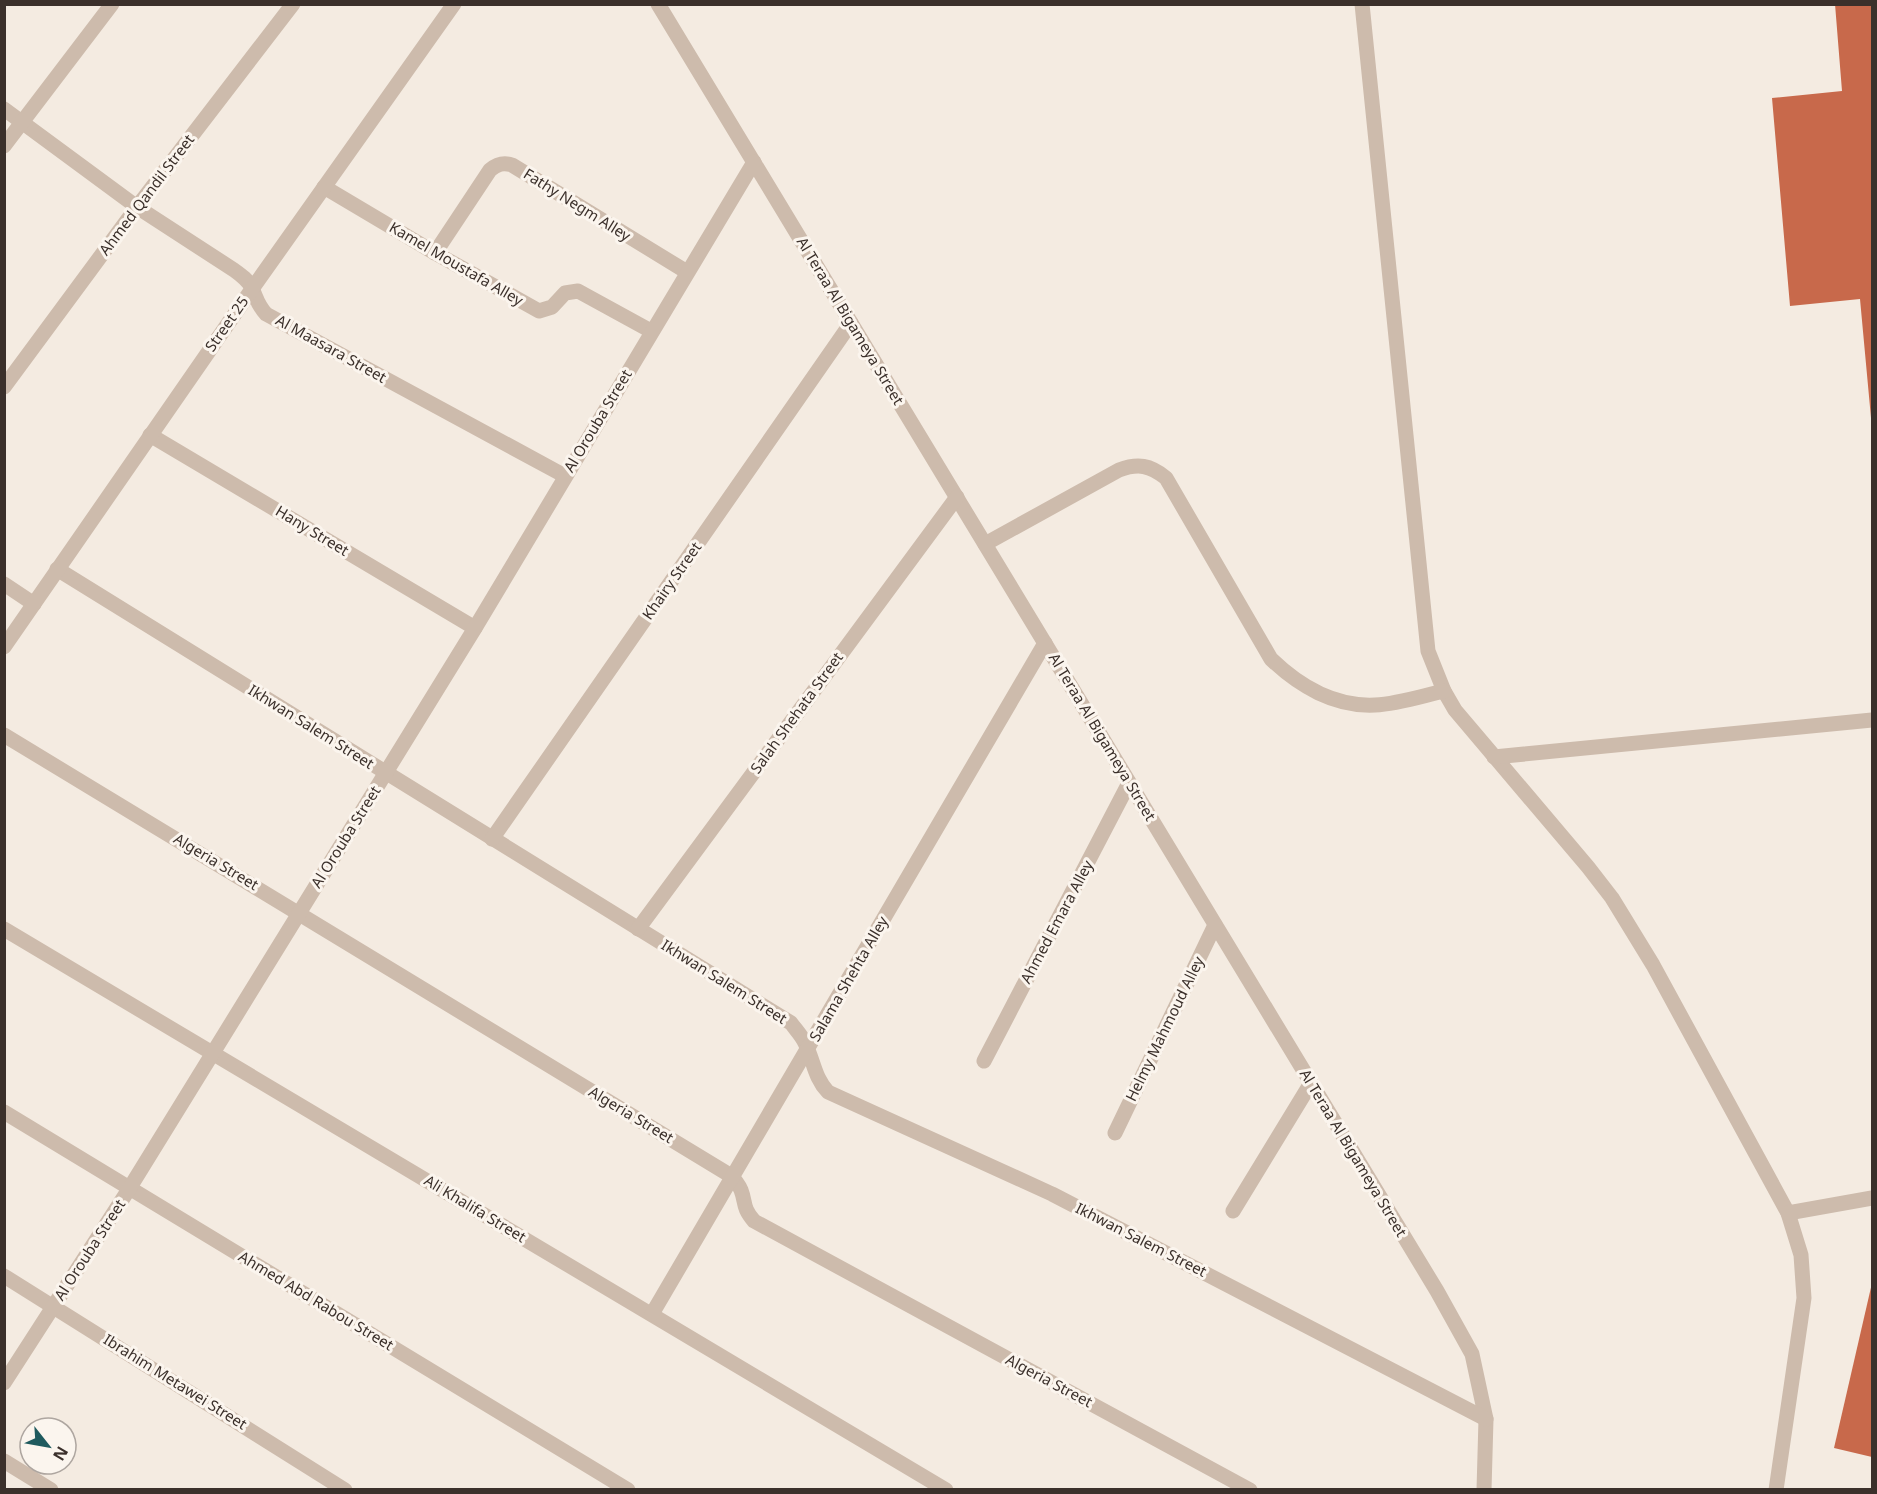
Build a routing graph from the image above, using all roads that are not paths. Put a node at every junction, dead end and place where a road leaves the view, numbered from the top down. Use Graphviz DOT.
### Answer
graph roads {
  1 [pos="112,4"];
  2 [pos="293,4"];
  3 [pos="454,4"];
  4 [pos="658,4"];
  5 [pos="1362,4"];
  6 [pos="4,110"];
  7 [pos="22,123"];
  8 [pos="4,147"];
  9 [pos="754,162"];
  10 [pos="324,187"];
  11 [pos="137,207"];
  12 [pos="435,253"];
  13 [pos="687,272"];
  14 [pos="252,288"];
  15 [pos="851,323"];
  16 [pos="651,331"];
  17 [pos="4,387"];
  18 [pos="150,435"];
  19 [pos="565,476"];
  20 [pos="957,497"];
  21 [pos="985,544"];
  22 [pos="57,569"];
  23 [pos="4,584"];
  24 [pos="34,604"];
  25 [pos="475,628"];
  26 [pos="1045,643"];
  27 [pos="4,647"];
  28 [pos="1444,692"];
  29 [pos="1872,720"];
  30 [pos="4,735"];
  31 [pos="1494,757"];
  32 [pos="385,772"];
  33 [pos="1129,783"];
  34 [pos="492,839"];
  35 [pos="299,913"];
  36 [pos="1215,925"];
  37 [pos="4,929"];
  38 [pos="638,929"];
  39 [pos="808,1049"];
  40 [pos="212,1053"];
  41 [pos="984,1061"];
  42 [pos="1311,1083"];
  43 [pos="4,1112"];
  44 [pos="1115,1133"];
  45 [pos="733,1177"];
  46 [pos="129,1189"];
  47 [pos="1872,1198"];
  48 [pos="1233,1211"];
  49 [pos="1788,1213"];
  50 [pos="4,1276"];
  51 [pos="53,1305"];
  52 [pos="652,1314"];
  53 [pos="4,1383"];
  54 [pos="1486,1419"];
  55 [pos="4,1461"];
  56 [pos="51,1490"];
  57 [pos="345,1490"];
  58 [pos="628,1490"];
  59 [pos="946,1490"];
  60 [pos="1250,1490"];
  61 [pos="1484,1490"];
  62 [pos="1776,1490"];
  1 -- 7 [label="street"];
  2 -- 11 [label="street, Ahmed Qandil Street"];
  3 -- 10 [label="street, Street 25"];
  4 -- 9 [label="street, Al Teraa Al Bigameya Street"];
  5 -- 28 [label="street"];
  6 -- 7 [label="street, Al Maasara Street"];
  7 -- 8 [label="street"];
  7 -- 11 [label="street, Al Maasara Street"];
  9 -- 13 [label="street, Al Orouba Street"];
  9 -- 15 [label="street, Al Teraa Al Bigameya Street"];
  10 -- 12 [label="street, Kamel Moustafa Alley"];
  10 -- 14 [label="street, Street 25"];
  11 -- 14 [label="street, Al Maasara Street"];
  11 -- 17 [label="street, Ahmed Qandil Street"];
  12 -- 13 [label="street, Fathy Negm Alley"];
  12 -- 16 [label="street, Kamel Moustafa Alley"];
  13 -- 16 [label="street, Al Orouba Street"];
  14 -- 18 [label="street, Street 25"];
  14 -- 19 [label="street, Al Maasara Street"];
  15 -- 20 [label="street, Al Teraa Al Bigameya Street"];
  15 -- 34 [label="street, Khairy Street"];
  16 -- 19 [label="street, Al Orouba Street"];
  18 -- 22 [label="street, Street 25"];
  18 -- 25 [label="street, Hany Street"];
  19 -- 25 [label="street, Al Orouba Street"];
  20 -- 21 [label="street, Al Teraa Al Bigameya Street"];
  20 -- 38 [label="street, Salah Shehata Street"];
  21 -- 26 [label="street, Al Teraa Al Bigameya Street"];
  21 -- 28 [label="street"];
  22 -- 24 [label="street, Street 25"];
  22 -- 32 [label="street, Ikhwan Salem Street"];
  23 -- 24 [label="street"];
  24 -- 27 [label="street, Street 25"];
  25 -- 32 [label="street, Al Orouba Street"];
  26 -- 33 [label="street, Al Teraa Al Bigameya Street"];
  26 -- 39 [label="street, Salama Shehta Alley"];
  28 -- 31 [label="street"];
  29 -- 31 [label="street"];
  30 -- 35 [label="street, Algeria Street"];
  31 -- 49 [label="street"];
  32 -- 34 [label="street, Ikhwan Salem Street"];
  32 -- 35 [label="street, Al Orouba Street"];
  33 -- 36 [label="street, Al Teraa Al Bigameya Street"];
  33 -- 41 [label="street, Ahmed Emara Alley"];
  34 -- 38 [label="street, Ikhwan Salem Street"];
  35 -- 40 [label="street, Al Orouba Street"];
  35 -- 45 [label="street, Algeria Street"];
  36 -- 42 [label="street, Al Teraa Al Bigameya Street"];
  36 -- 44 [label="street, Helmy Mahmoud Alley"];
  37 -- 40 [label="street, Ali Khalifa Street"];
  38 -- 39 [label="street, Ikhwan Salem Street"];
  39 -- 45 [label="street, Salama Shehta Alley"];
  39 -- 54 [label="street, Ikhwan Salem Street"];
  40 -- 46 [label="street, Al Orouba Street"];
  40 -- 52 [label="street, Ali Khalifa Street"];
  42 -- 48 [label="street"];
  42 -- 54 [label="street, Al Teraa Al Bigameya Street"];
  43 -- 46 [label="street, Ahmed Abd Rabou Street"];
  45 -- 52 [label="street, Salama Shehta Alley"];
  45 -- 60 [label="street, Algeria Street"];
  46 -- 51 [label="street, Al Orouba Street"];
  46 -- 58 [label="street, Ahmed Abd Rabou Street"];
  47 -- 49 [label="street"];
  49 -- 62 [label="street"];
  50 -- 51 [label="street, Ibrahim Metawei Street"];
  51 -- 53 [label="street, Al Orouba Street"];
  51 -- 57 [label="street, Ibrahim Metawei Street"];
  52 -- 59 [label="street, Ali Khalifa Street"];
  54 -- 61 [label="street, Al Teraa Al Bigameya Street"];
  55 -- 56 [label="street"];
}
